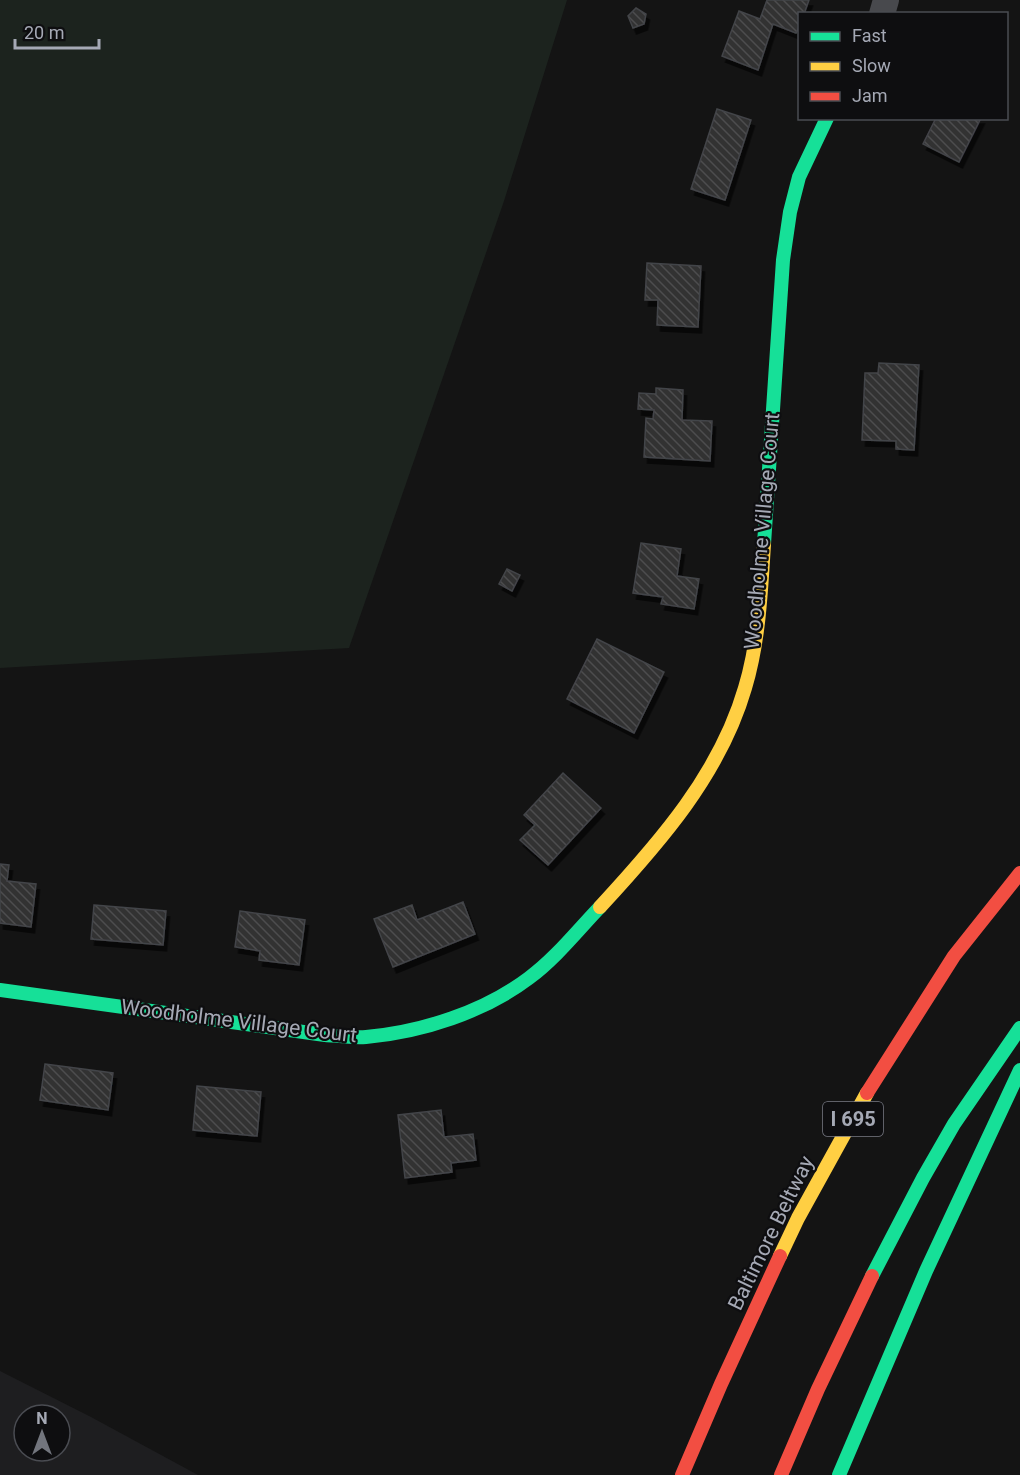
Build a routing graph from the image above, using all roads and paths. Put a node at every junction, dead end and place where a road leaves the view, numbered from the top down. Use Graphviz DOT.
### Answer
graph roads {
  1 [pos="826,120"];
  2 [pos="1020,873"];
  3 [pos="0,990"];
  4 [pos="1020,1028"];
  5 [pos="1020,1070"];
  6 [pos="720,1384"];
  7 [pos="668,1475"];
  8 [pos="682,1475"];
  9 [pos="782,1475"];
  10 [pos="839,1475"];
  1 -- 3 [label="main road, Woodholme Village Court"];
  2 -- 6 [label="main road, Baltimore Beltway / I 695"];
  4 -- 9 [label="main road"];
  5 -- 10 [label="main road"];
  6 -- 7 [label="main road"];
  6 -- 8 [label="main road, Baltimore Beltway / I 695"];
}
